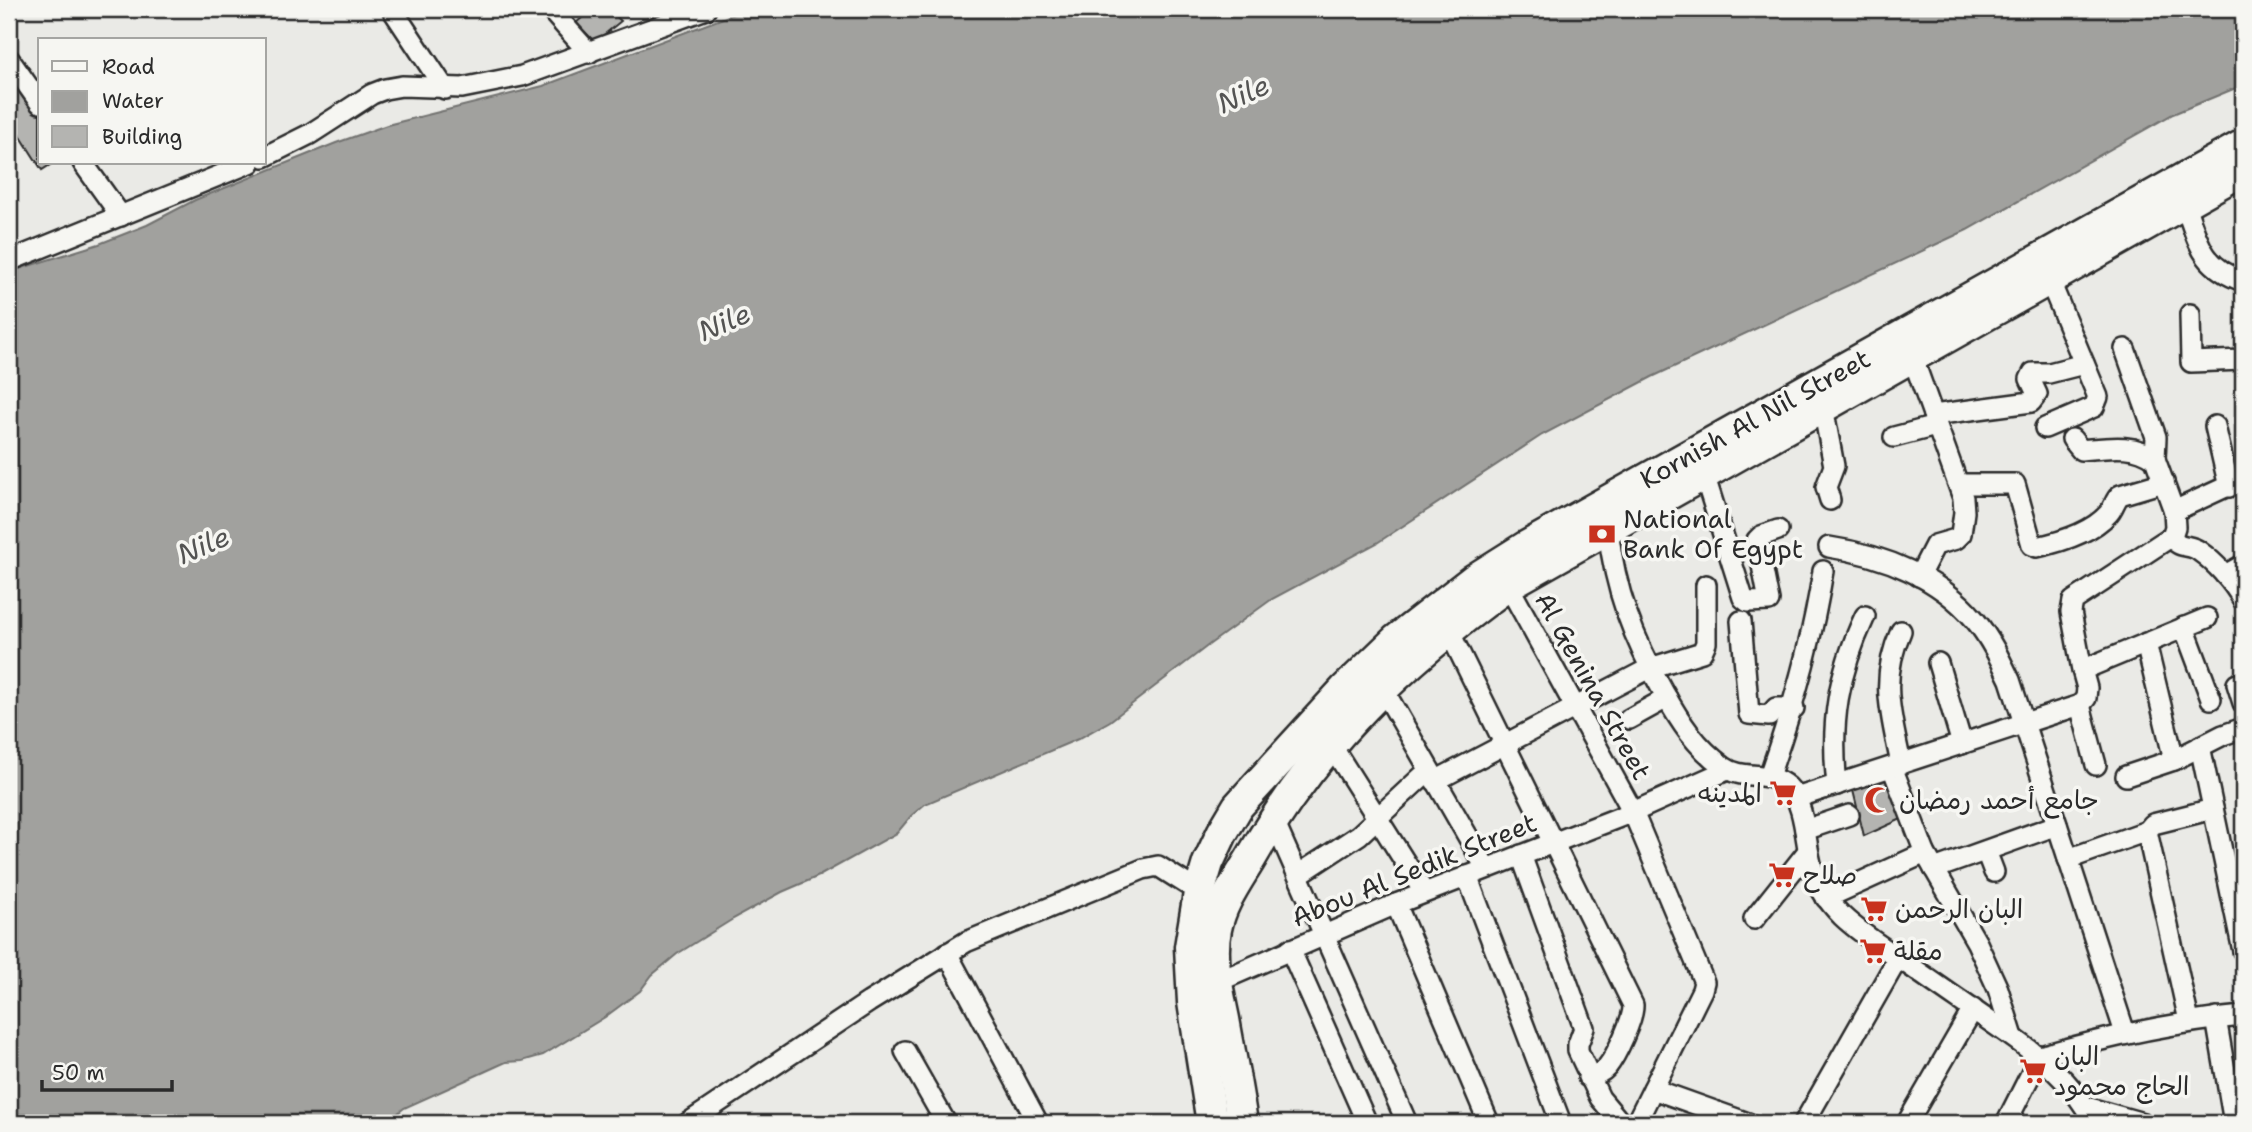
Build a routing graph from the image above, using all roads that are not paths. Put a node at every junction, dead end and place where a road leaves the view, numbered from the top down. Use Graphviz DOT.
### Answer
graph roads {
  1 [pos="392,9"];
  2 [pos="550,9"];
  3 [pos="706,9"];
  4 [pos="589,52"];
  5 [pos="9,59"];
  6 [pos="445,89"];
  7 [pos="38,100"];
  8 [pos="2243,145"];
  9 [pos="266,156"];
  10 [pos="84,164"];
  11 [pos="248,164"];
  12 [pos="2243,170"];
  13 [pos="2184,203"];
  14 [pos="121,216"];
  15 [pos="9,261"];
  16 [pos="2049,279"];
  17 [pos="2243,281"];
  18 [pos="2190,314"];
  19 [pos="2125,349"];
  20 [pos="1912,356"];
  21 [pos="2243,360"];
  22 [pos="2084,364"];
  23 [pos="1823,407"];
  24 [pos="1935,421"];
  25 [pos="2215,426"];
  26 [pos="2045,428"];
  27 [pos="1894,437"];
  28 [pos="2072,439"];
  29 [pos="2155,459"];
  30 [pos="1704,474"];
  31 [pos="2164,482"];
  32 [pos="2236,483"];
  33 [pos="1959,484"];
  34 [pos="1830,500"];
  35 [pos="2174,511"];
  36 [pos="1608,529"];
  37 [pos="1778,530"];
  38 [pos="2172,536"];
  39 [pos="1829,547"];
  40 [pos="2243,565"];
  41 [pos="1823,571"];
  42 [pos="2225,575"];
  43 [pos="1919,576"];
  44 [pos="1508,585"];
  45 [pos="1706,585"];
  46 [pos="2243,600"];
  47 [pos="1865,616"];
  48 [pos="2207,618"];
  49 [pos="1741,621"];
  50 [pos="2184,627"];
  51 [pos="1448,629"];
  52 [pos="1900,631"];
  53 [pos="2146,643"];
  54 [pos="1938,663"];
  55 [pos="1650,668"];
  56 [pos="2081,670"];
  57 [pos="2237,684"];
  58 [pos="1382,687"];
  59 [pos="1667,698"];
  60 [pos="2211,699"];
  61 [pos="2243,703"];
  62 [pos="2080,705"];
  63 [pos="1574,707"];
  64 [pos="1794,708"];
  65 [pos="1629,719"];
  66 [pos="2024,725"];
  67 [pos="2243,728"];
  68 [pos="1330,743"];
  69 [pos="1506,743"];
  70 [pos="1962,744"];
  71 [pos="2200,746"];
  72 [pos="2174,761"];
  73 [pos="1897,765"];
  74 [pos="2096,765"];
  75 [pos="1727,770"];
  76 [pos="1432,775"];
  77 [pos="1769,776"];
  78 [pos="2126,776"];
  79 [pos="1837,785"];
  80 [pos="1796,798"];
  81 [pos="2213,808"];
  82 [pos="1633,812"];
  83 [pos="1849,815"];
  84 [pos="1378,818"];
  85 [pos="1273,819"];
  86 [pos="2057,825"];
  87 [pos="1805,830"];
  88 [pos="2147,831"];
  89 [pos="1554,842"];
  90 [pos="1808,851"];
  91 [pos="1986,851"];
  92 [pos="1521,855"];
  93 [pos="2068,859"];
  94 [pos="1930,861"];
  95 [pos="1486,868"];
  96 [pos="1994,872"];
  97 [pos="1298,875"];
  98 [pos="1467,876"];
  99 [pos="1424,892"];
  100 [pos="1212,898"];
  101 [pos="1826,898"];
  102 [pos="1396,904"];
  103 [pos="1755,919"];
  104 [pos="1325,933"];
  105 [pos="1290,949"];
  106 [pos="2243,951"];
  107 [pos="947,953"];
  108 [pos="1898,958"];
  109 [pos="1217,982"];
  110 [pos="1973,1009"];
  111 [pos="2243,1016"];
  112 [pos="2216,1018"];
  113 [pos="2189,1021"];
  114 [pos="2125,1033"];
  115 [pos="2013,1037"];
  116 [pos="905,1051"];
  117 [pos="2040,1056"];
  118 [pos="1588,1077"];
  119 [pos="1653,1089"];
  120 [pos="2090,1115"];
  121 [pos="1243,1117"];
  122 [pos="1708,1117"];
  123 [pos="688,1123"];
  124 [pos="946,1123"];
  125 [pos="1038,1123"];
  126 [pos="1212,1123"];
  127 [pos="1367,1123"];
  128 [pos="1407,1123"];
  129 [pos="1489,1123"];
  130 [pos="1561,1123"];
  131 [pos="1621,1123"];
  132 [pos="1636,1123"];
  133 [pos="1748,1123"];
  134 [pos="1804,1123"];
  135 [pos="1907,1123"];
  136 [pos="2006,1123"];
  137 [pos="2143,1123"];
  138 [pos="2234,1123"];
  1 -- 6 [label="street"];
  2 -- 4 [label="street"];
  3 -- 4 [label="street"];
  4 -- 6 [label="street"];
  5 -- 7 [label="street"];
  6 -- 9 [label="street"];
  8 -- 100 [label="main road, Kornish Al Nil Street"];
  10 -- 14 [label="street"];
  11 -- 14 [label="street"];
  12 -- 13 [label="main road, Kornish Al Nil Street"];
  13 -- 16 [label="main road, Kornish Al Nil Street"];
  13 -- 17 [label="street"];
  14 -- 15 [label="street"];
  16 -- 20 [label="main road, Kornish Al Nil Street"];
  16 -- 22 [label="street"];
  18 -- 21 [label="street"];
  19 -- 29 [label="street"];
  20 -- 23 [label="main road, Kornish Al Nil Street"];
  20 -- 24 [label="street"];
  22 -- 24 [label="street"];
  22 -- 26 [label="street"];
  23 -- 30 [label="main road, Kornish Al Nil Street"];
  23 -- 34 [label="street"];
  24 -- 27 [label="street"];
  24 -- 33 [label="street"];
  25 -- 32 [label="street"];
  28 -- 29 [label="street"];
  29 -- 31 [label="street"];
  30 -- 36 [label="main road, Kornish Al Nil Street"];
  30 -- 37 [label="street"];
  31 -- 33 [label="street"];
  31 -- 35 [label="street"];
  32 -- 35 [label="street"];
  33 -- 43 [label="street"];
  35 -- 38 [label="street"];
  36 -- 44 [label="main road, Kornish Al Nil Street"];
  36 -- 55 [label="street"];
  38 -- 42 [label="street"];
  38 -- 56 [label="street"];
  39 -- 43 [label="street"];
  40 -- 42 [label="street"];
  41 -- 64 [label="street"];
  42 -- 46 [label="street"];
  43 -- 66 [label="street"];
  44 -- 51 [label="main road, Kornish Al Nil Street"];
  44 -- 63 [label="street, Al Genina Street"];
  45 -- 55 [label="street"];
  47 -- 79 [label="street"];
  48 -- 50 [label="street"];
  49 -- 64 [label="street"];
  50 -- 53 [label="street"];
  50 -- 60 [label="street"];
  51 -- 58 [label="main road, Kornish Al Nil Street"];
  51 -- 69 [label="street"];
  52 -- 73 [label="street"];
  53 -- 56 [label="street"];
  53 -- 72 [label="street"];
  54 -- 70 [label="street"];
  55 -- 59 [label="street"];
  55 -- 63 [label="street"];
  56 -- 62 [label="street"];
  57 -- 61 [label="street"];
  58 -- 68 [label="main road, Kornish Al Nil Street"];
  58 -- 76 [label="street"];
  59 -- 65 [label="street"];
  59 -- 75 [label="street"];
  62 -- 66 [label="street"];
  62 -- 74 [label="street"];
  63 -- 69 [label="street"];
  63 -- 82 [label="street, Al Genina Street"];
  64 -- 77 [label="street"];
  66 -- 70 [label="street"];
  66 -- 86 [label="street"];
  67 -- 71 [label="street"];
  68 -- 84 [label="street"];
  68 -- 85 [label="main road, Kornish Al Nil Street"];
  69 -- 76 [label="street"];
  69 -- 89 [label="street"];
  70 -- 73 [label="street"];
  71 -- 72 [label="street"];
  71 -- 81 [label="street"];
  72 -- 78 [label="street"];
  73 -- 79 [label="street"];
  73 -- 94 [label="street"];
  75 -- 77 [label="street"];
  75 -- 82 [label="street, Abou Al Sedik Street"];
  76 -- 84 [label="street"];
  76 -- 95 [label="street"];
  77 -- 80 [label="street"];
  79 -- 80 [label="street"];
  80 -- 87 [label="street"];
  81 -- 88 [label="street"];
  81 -- 106 [label="street"];
  82 -- 89 [label="street, Abou Al Sedik Street"];
  82 -- 119 [label="street, Al Genina Street"];
  83 -- 87 [label="street"];
  84 -- 97 [label="street"];
  84 -- 99 [label="street"];
  85 -- 97 [label="street"];
  85 -- 100 [label="main road, Kornish Al Nil Street"];
  86 -- 91 [label="street"];
  86 -- 93 [label="street"];
  87 -- 90 [label="street"];
  88 -- 93 [label="street"];
  88 -- 113 [label="street"];
  89 -- 92 [label="street, Abou Al Sedik Street"];
  89 -- 118 [label="street"];
  90 -- 101 [label="street"];
  90 -- 103 [label="street"];
  91 -- 94 [label="street"];
  91 -- 96 [label="street"];
  92 -- 95 [label="street, Abou Al Sedik Street"];
  92 -- 118 [label="street"];
  93 -- 114 [label="street"];
  94 -- 101 [label="street"];
  94 -- 115 [label="street"];
  95 -- 98 [label="street, Abou Al Sedik Street"];
  97 -- 104 [label="street"];
  98 -- 99 [label="street, Abou Al Sedik Street"];
  98 -- 130 [label="street"];
  99 -- 102 [label="street, Abou Al Sedik Street"];
  100 -- 107 [label="street"];
  100 -- 109 [label="main road, Kornish Al Nil Street"];
  100 -- 126 [label="main road, Kornish Al Nil Street"];
  101 -- 108 [label="street"];
  102 -- 104 [label="street, Abou Al Sedik Street"];
  102 -- 129 [label="street"];
  104 -- 105 [label="street, Abou Al Sedik Street"];
  104 -- 128 [label="street"];
  105 -- 109 [label="street, Abou Al Sedik Street"];
  105 -- 127 [label="street"];
  107 -- 123 [label="street"];
  107 -- 125 [label="street"];
  108 -- 110 [label="street"];
  108 -- 134 [label="street"];
  109 -- 121 [label="main road, Kornish Al Nil Street"];
  110 -- 115 [label="street"];
  110 -- 135 [label="street"];
  111 -- 112 [label="street"];
  112 -- 113 [label="street"];
  112 -- 138 [label="street"];
  113 -- 114 [label="street"];
  114 -- 117 [label="street"];
  115 -- 117 [label="street"];
  116 -- 124 [label="street"];
  117 -- 120 [label="street"];
  117 -- 136 [label="street"];
  118 -- 131 [label="street"];
  119 -- 122 [label="street"];
  119 -- 132 [label="street, Al Genina Street"];
  120 -- 137 [label="street"];
  122 -- 133 [label="street"];
}
